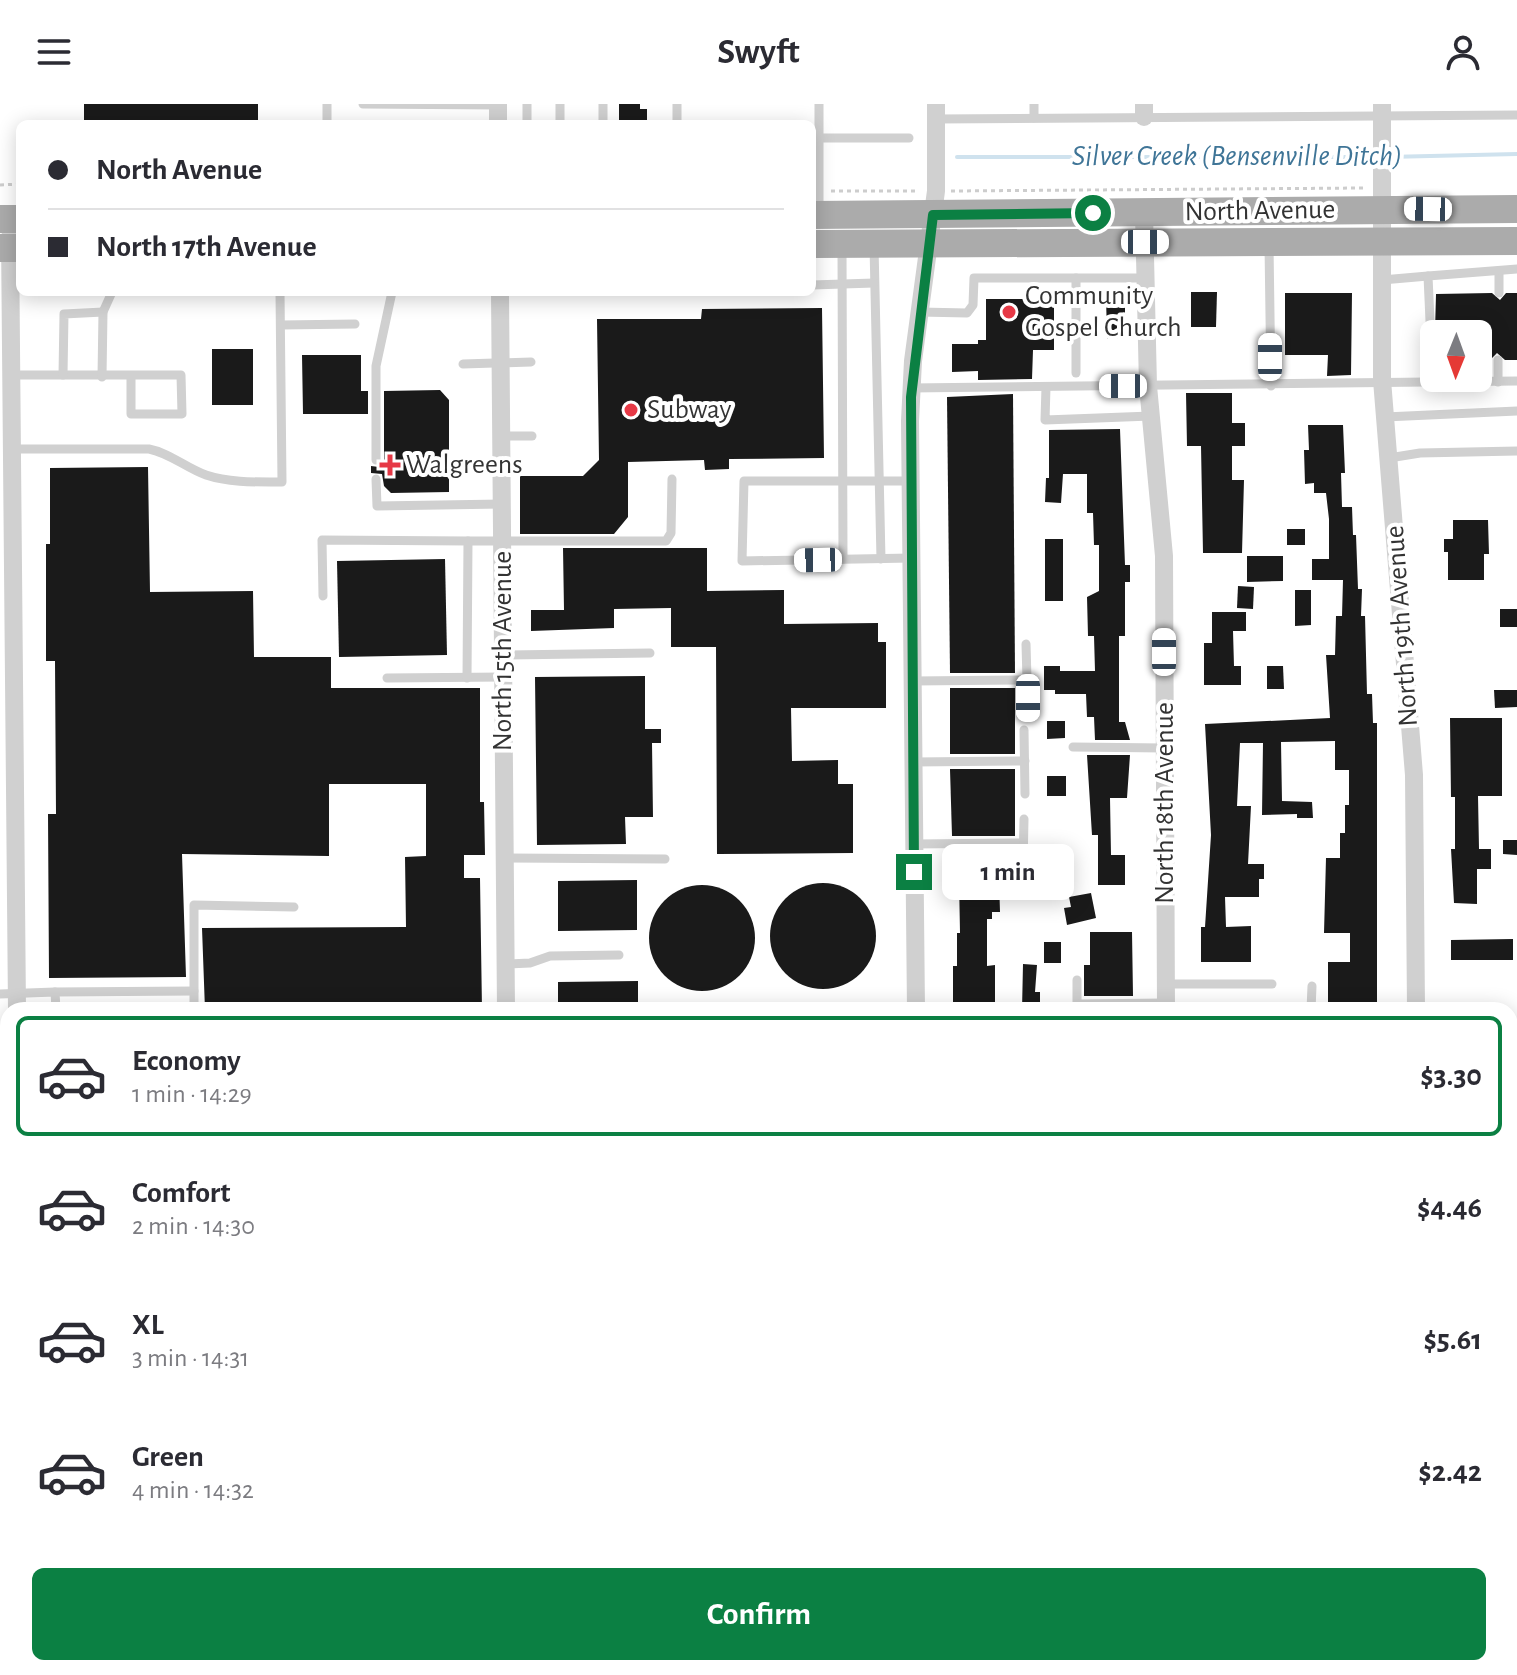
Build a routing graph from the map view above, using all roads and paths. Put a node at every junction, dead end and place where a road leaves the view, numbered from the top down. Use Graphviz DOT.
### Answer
graph roads {
  1 [pos="363,104"];
  2 [pos="819,104"];
  3 [pos="1034,104"];
  4 [pos="1261,104"];
  5 [pos="1505,109"];
  6 [pos="1144,110"];
  7 [pos="1382,110"];
  8 [pos="498,111"];
  9 [pos="1517,115"];
  10 [pos="1261,116"];
  11 [pos="936,118"];
  12 [pos="1034,118"];
  13 [pos="816,138"];
  14 [pos="909,138"];
  15 [pos="1363,187"];
  16 [pos="957,190"];
  17 [pos="927,203"];
  18 [pos="821,207"];
  19 [pos="1517,209"];
  20 [pos="1382,210"];
  21 [pos="1144,213"];
  22 [pos="10,219"];
  23 [pos="1517,241"];
  24 [pos="1145,242"];
  25 [pos="1269,242"];
  26 [pos="1381,242"];
  27 [pos="931,243"];
  28 [pos="816,244"];
  29 [pos="842,244"];
  30 [pos="874,244"];
  31 [pos="10,248"];
  32 [pos="1517,269"];
  33 [pos="1499,271"];
  34 [pos="1428,276"];
  35 [pos="1076,278"];
  36 [pos="1146,278"];
  37 [pos="1382,280"];
  38 [pos="874,283"];
  39 [pos="841,284"];
  40 [pos="816,285"];
  41 [pos="5,288"];
  42 [pos="1499,293"];
  43 [pos="110,296"];
  44 [pos="280,296"];
  45 [pos="391,296"];
  46 [pos="500,296"];
  47 [pos="103,312"];
  48 [pos="920,312"];
  49 [pos="1430,320"];
  50 [pos="355,324"];
  51 [pos="281,325"];
  52 [pos="6,352"];
  53 [pos="1498,360"];
  54 [pos="531,362"];
  55 [pos="463,364"];
  56 [pos="501,364"];
  57 [pos="1076,373"];
  58 [pos="11,375"];
  59 [pos="63,375"];
  60 [pos="131,376"];
  61 [pos="102,377"];
  62 [pos="1517,381"];
  63 [pos="1492,382"];
  64 [pos="1498,382"];
  65 [pos="1420,384"];
  66 [pos="1383,385"];
  67 [pos="1148,386"];
  68 [pos="1271,386"];
  69 [pos="1046,387"];
  70 [pos="911,388"];
  71 [pos="1517,411"];
  72 [pos="1151,416"];
  73 [pos="1385,417"];
  74 [pos="502,436"];
  75 [pos="532,436"];
  76 [pos="1517,451"];
  77 [pos="1389,458"];
  78 [pos="8,460"];
  79 [pos="376,460"];
  80 [pos="376,479"];
  81 [pos="672,479"];
  82 [pos="844,479"];
  83 [pos="877,480"];
  84 [pos="911,481"];
  85 [pos="502,504"];
  86 [pos="6,514"];
  87 [pos="468,541"];
  88 [pos="502,541"];
  89 [pos="911,558"];
  90 [pos="843,559"];
  91 [pos="881,559"];
  92 [pos="323,596"];
  93 [pos="1026,644"];
  94 [pos="650,653"];
  95 [pos="503,655"];
  96 [pos="504,677"];
  97 [pos="387,678"];
  98 [pos="467,678"];
  99 [pos="1028,680"];
  100 [pos="913,681"];
  101 [pos="1028,715"];
  102 [pos="7,721"];
  103 [pos="1024,730"];
  104 [pos="1073,747"];
  105 [pos="1164,748"];
  106 [pos="1025,761"];
  107 [pos="913,762"];
  108 [pos="1025,794"];
  109 [pos="1024,819"];
  110 [pos="1023,843"];
  111 [pos="914,844"];
  112 [pos="505,858"];
  113 [pos="665,859"];
  114 [pos="1023,868"];
  115 [pos="294,907"];
  116 [pos="619,955"];
  117 [pos="506,964"];
  118 [pos="1077,980"];
  119 [pos="1272,984"];
  120 [pos="1312,986"];
  121 [pos="194,991"];
  122 [pos="55,992"];
  123 [pos="12,999"];
  124 [pos="1166,999"];
  125 [pos="56,1002"];
  126 [pos="194,1002"];
  127 [pos="506,1002"];
  128 [pos="916,1002"];
  129 [pos="1077,1002"];
  130 [pos="1133,1002"];
  131 [pos="1311,1002"];
  132 [pos="1416,1002"];
  1 -- 8 [label="lane"];
  2 -- 13 [label="lane"];
  3 -- 12 [label="lane"];
  4 -- 10 [label="lane"];
  5 -- 7 [label="lane"];
  5 -- 9 [label="lane"];
  6 -- 10 [label="lane"];
  6 -- 12 [label="lane"];
  7 -- 10 [label="lane"];
  7 -- 20 [label="street, North 19th Avenue"];
  11 -- 12 [label="lane"];
  11 -- 17 [label="street"];
  13 -- 14 [label="lane"];
  13 -- 18 [label="lane"];
  15 -- 16 [label="path"];
  17 -- 18 [label="main road, North Avenue"];
  17 -- 18 [label="path"];
  17 -- 21 [label="main road, North Avenue"];
  17 -- 27 [label="street"];
  19 -- 20 [label="main road, North Avenue"];
  20 -- 21 [label="main road, North Avenue"];
  20 -- 26 [label="street, North 19th Avenue"];
  21 -- 24 [label="street, North 18th Avenue"];
  22 -- 31 [label="street"];
  23 -- 26 [label="main road, North Avenue"];
  24 -- 25 [label="main road, North Avenue"];
  24 -- 27 [label="main road, North Avenue"];
  24 -- 36 [label="street, North 18th Avenue"];
  25 -- 26 [label="main road, North Avenue"];
  25 -- 68 [label="lane"];
  26 -- 37 [label="street, North 19th Avenue"];
  27 -- 30 [label="main road, North Avenue"];
  27 -- 48 [label="street"];
  28 -- 29 [label="main road, North Avenue"];
  29 -- 30 [label="main road, North Avenue"];
  29 -- 39 [label="lane"];
  30 -- 38 [label="lane"];
  31 -- 41 [label="street"];
  32 -- 33 [label="lane"];
  33 -- 34 [label="lane"];
  33 -- 42 [label="lane"];
  34 -- 37 [label="lane"];
  34 -- 49 [label="lane"];
  35 -- 36 [label="lane"];
  35 -- 48 [label="lane"];
  35 -- 57 [label="lane"];
  36 -- 67 [label="street, North 18th Avenue"];
  37 -- 66 [label="street, North 19th Avenue"];
  38 -- 39 [label="lane"];
  38 -- 83 [label="lane"];
  39 -- 40 [label="lane"];
  39 -- 82 [label="lane"];
  41 -- 52 [label="street"];
  43 -- 47 [label="lane"];
  44 -- 51 [label="lane"];
  45 -- 79 [label="lane"];
  46 -- 56 [label="street, North 15th Avenue"];
  47 -- 59 [label="lane"];
  47 -- 61 [label="lane"];
  48 -- 70 [label="street"];
  50 -- 51 [label="lane"];
  51 -- 78 [label="lane"];
  52 -- 58 [label="street"];
  53 -- 64 [label="lane"];
  54 -- 56 [label="lane"];
  55 -- 56 [label="lane"];
  56 -- 74 [label="street, North 15th Avenue"];
  58 -- 59 [label="lane"];
  58 -- 78 [label="street"];
  59 -- 61 [label="lane"];
  60 -- 60 [label="lane"];
  60 -- 61 [label="lane"];
  62 -- 64 [label="lane"];
  63 -- 64 [label="lane"];
  65 -- 66 [label="lane"];
  66 -- 68 [label="lane"];
  66 -- 73 [label="street, North 19th Avenue"];
  67 -- 68 [label="lane"];
  67 -- 69 [label="lane"];
  67 -- 72 [label="street, North 18th Avenue"];
  69 -- 70 [label="lane"];
  69 -- 72 [label="lane"];
  70 -- 84 [label="street"];
  71 -- 73 [label="lane"];
  72 -- 105 [label="street, North 18th Avenue"];
  73 -- 77 [label="street, North 19th Avenue"];
  74 -- 75 [label="lane"];
  74 -- 85 [label="street, North 15th Avenue"];
  76 -- 77 [label="lane"];
  77 -- 132 [label="street, North 19th Avenue"];
  78 -- 86 [label="street"];
  80 -- 85 [label="lane"];
  81 -- 88 [label="lane"];
  82 -- 83 [label="lane"];
  82 -- 90 [label="lane"];
  82 -- 90 [label="lane"];
  83 -- 84 [label="lane"];
  83 -- 91 [label="lane"];
  84 -- 89 [label="street"];
  85 -- 88 [label="street, North 15th Avenue"];
  86 -- 102 [label="street"];
  87 -- 88 [label="lane"];
  87 -- 92 [label="lane"];
  87 -- 98 [label="lane"];
  88 -- 95 [label="street, North 15th Avenue"];
  89 -- 91 [label="lane"];
  89 -- 100 [label="street"];
  90 -- 91 [label="lane"];
  93 -- 99 [label="lane"];
  94 -- 95 [label="lane"];
  95 -- 96 [label="street, North 15th Avenue"];
  96 -- 98 [label="lane"];
  96 -- 112 [label="street, North 15th Avenue"];
  97 -- 98 [label="lane"];
  99 -- 100 [label="lane"];
  99 -- 101 [label="lane"];
  100 -- 107 [label="street"];
  102 -- 123 [label="street"];
  103 -- 106 [label="lane"];
  104 -- 105 [label="lane"];
  105 -- 124 [label="street, North 18th Avenue"];
  106 -- 107 [label="lane"];
  106 -- 108 [label="lane"];
  107 -- 111 [label="street"];
  109 -- 110 [label="lane"];
  110 -- 111 [label="lane"];
  110 -- 114 [label="lane"];
  111 -- 128 [label="street"];
  112 -- 113 [label="lane"];
  112 -- 117 [label="street, North 15th Avenue"];
  115 -- 121 [label="lane"];
  116 -- 117 [label="lane"];
  117 -- 127 [label="street, North 15th Avenue"];
  118 -- 129 [label="lane"];
  119 -- 124 [label="lane"];
  120 -- 131 [label="lane"];
  121 -- 122 [label="lane"];
  121 -- 126 [label="lane"];
  122 -- 123 [label="lane"];
  122 -- 125 [label="lane"];
  124 -- 130 [label="lane"];
}
